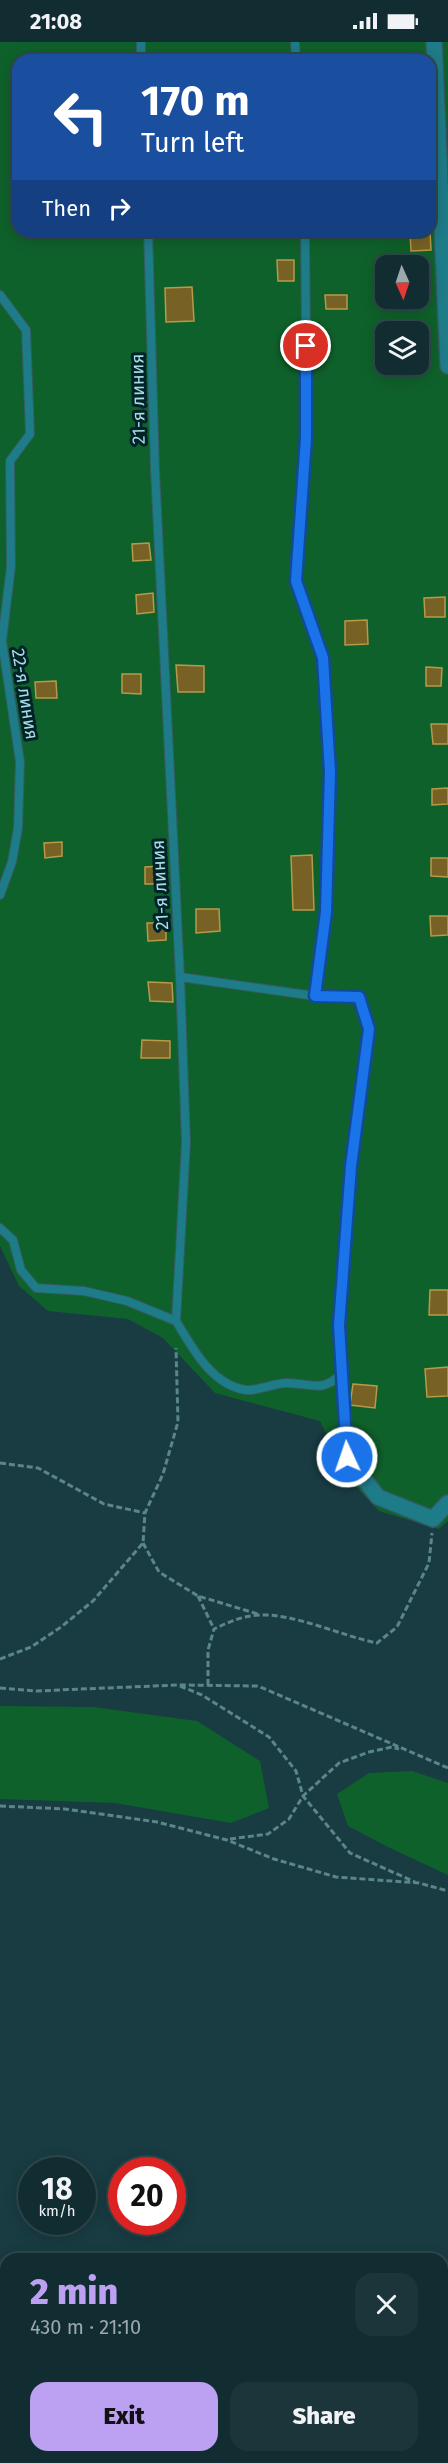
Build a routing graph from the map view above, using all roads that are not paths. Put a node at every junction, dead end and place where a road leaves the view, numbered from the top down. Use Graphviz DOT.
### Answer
graph roads {
  1 [pos="436,85"];
  2 [pos="148,237"];
  3 [pos="305,237"];
  4 [pos="0,295"];
  5 [pos="448,340"];
  6 [pos="448,366"];
  7 [pos="0,896"];
  8 [pos="180,977"];
  9 [pos="315,996"];
  10 [pos="0,1228"];
  11 [pos="176,1321"];
  12 [pos="342,1373"];
  13 [pos="347,1457"];
  14 [pos="448,1503"];
  1 -- 5 [label="street"];
  2 -- 8 [label="lane, 21-я линия"];
  3 -- 9 [label="lane"];
  4 -- 7 [label="lane, 22-я линия"];
  5 -- 6 [label="street"];
  8 -- 9 [label="lane"];
  8 -- 11 [label="lane, 21-я линия"];
  9 -- 12 [label="lane"];
  10 -- 11 [label="lane"];
  11 -- 12 [label="lane"];
  12 -- 13 [label="lane"];
  13 -- 14 [label="street"];
}
